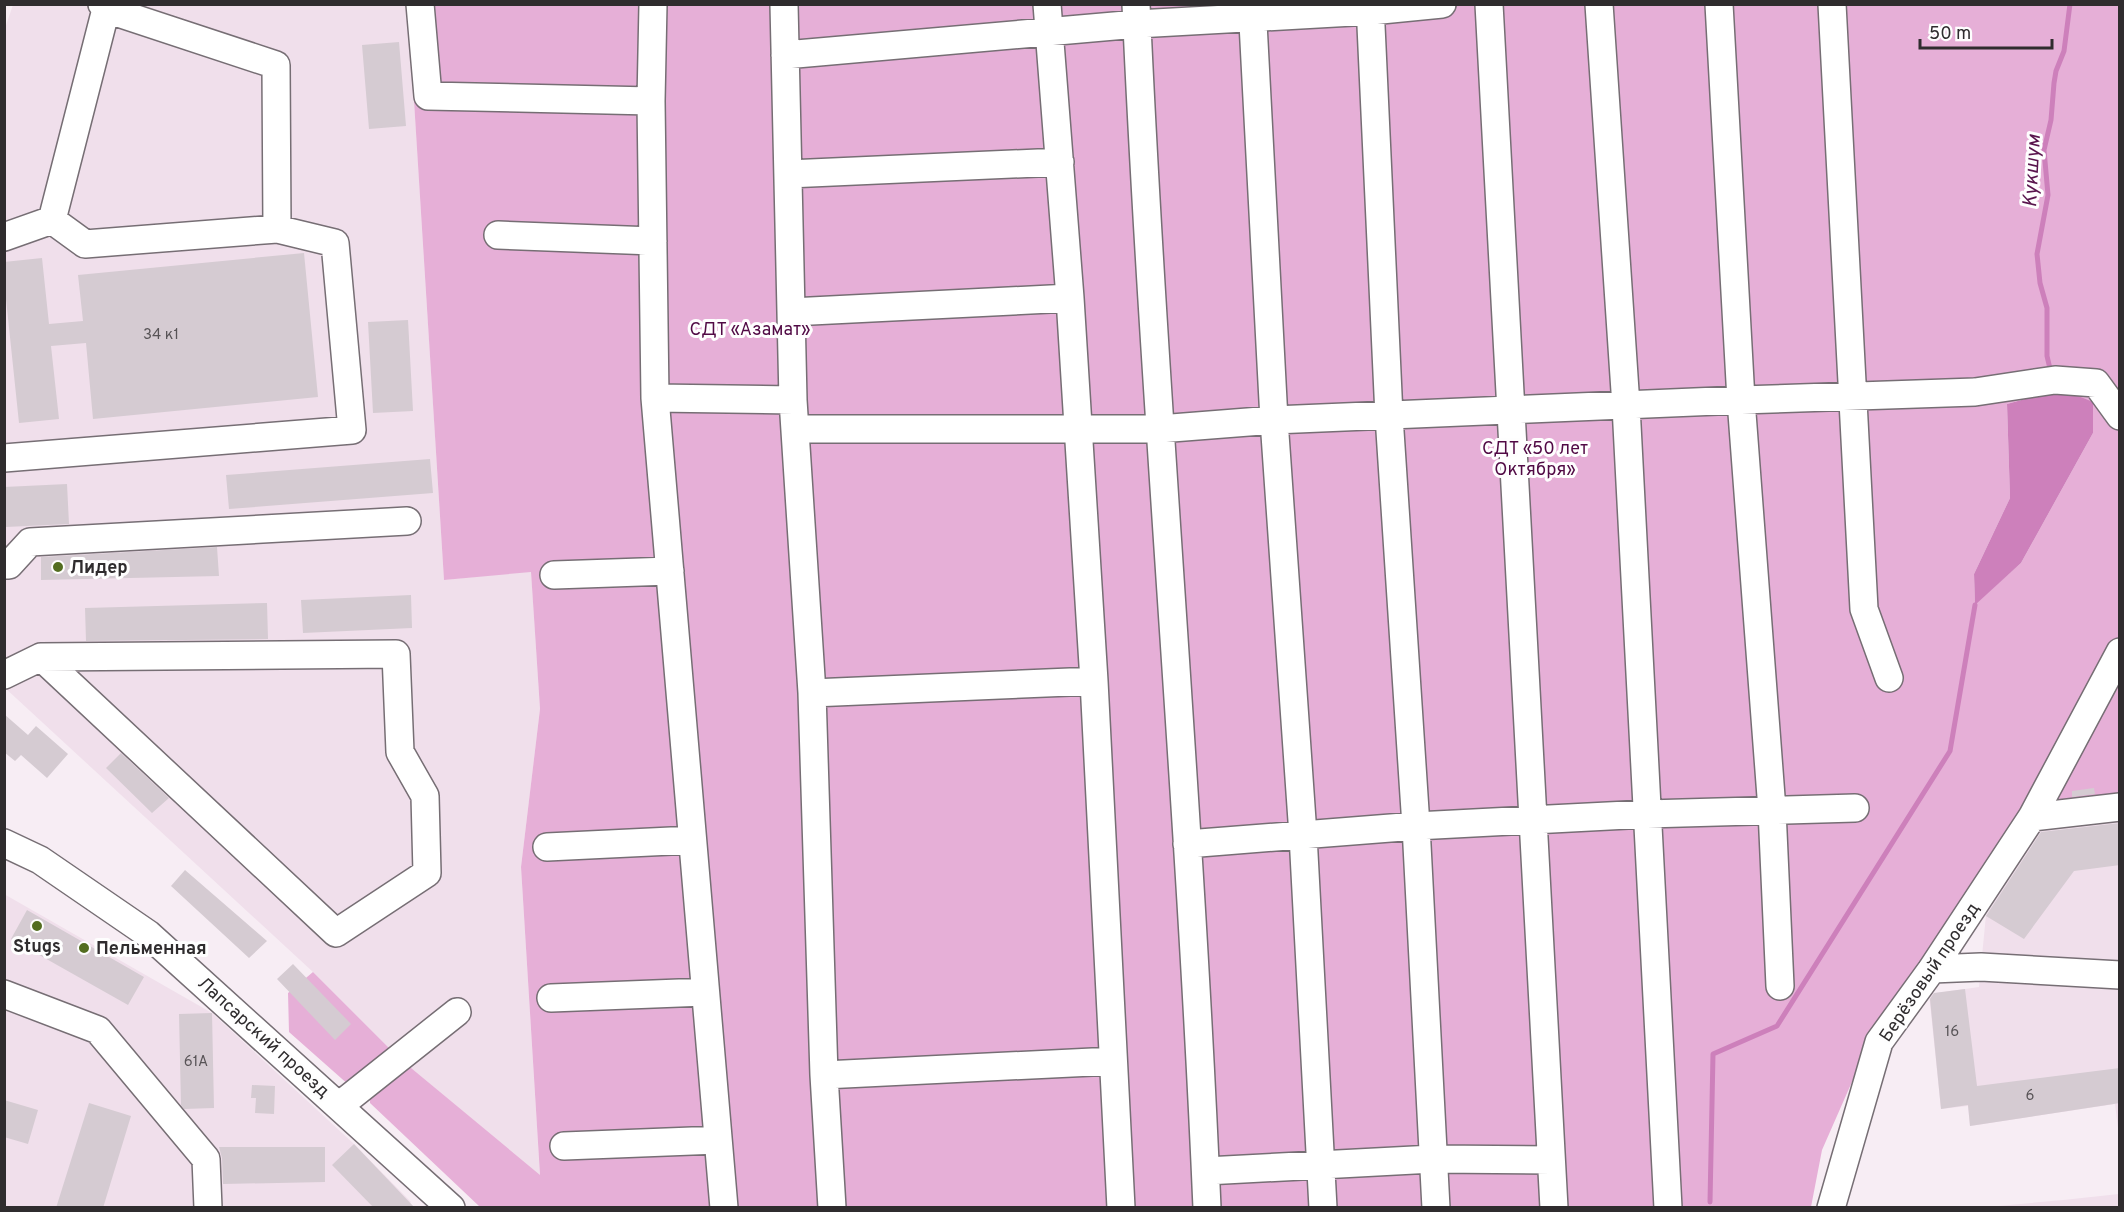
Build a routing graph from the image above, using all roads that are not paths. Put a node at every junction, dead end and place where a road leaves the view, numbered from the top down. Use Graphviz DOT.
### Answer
graph roads {
  1 [pos="420,4"];
  2 [pos="653,4"];
  3 [pos="784,4"];
  4 [pos="1047,4"];
  5 [pos="1442,4"];
  6 [pos="1489,4"];
  7 [pos="1599,4"];
  8 [pos="1719,4"];
  9 [pos="1832,4"];
  10 [pos="104,7"];
  11 [pos="1371,8"];
  12 [pos="1252,11"];
  13 [pos="1136,14"];
  14 [pos="1050,32"];
  15 [pos="785,55"];
  16 [pos="651,101"];
  17 [pos="1060,162"];
  18 [pos="788,174"];
  19 [pos="52,220"];
  20 [pos="277,229"];
  21 [pos="498,235"];
  22 [pos="4,237"];
  23 [pos="653,241"];
  24 [pos="1070,298"];
  25 [pos="791,312"];
  26 [pos="1854,397"];
  27 [pos="655,398"];
  28 [pos="793,400"];
  29 [pos="1741,400"];
  30 [pos="1626,406"];
  31 [pos="1510,411"];
  32 [pos="1389,416"];
  33 [pos="2120,416"];
  34 [pos="1274,420"];
  35 [pos="1078,428"];
  36 [pos="796,429"];
  37 [pos="1159,429"];
  38 [pos="4,459"];
  39 [pos="407,521"];
  40 [pos="4,565"];
  41 [pos="670,571"];
  42 [pos="554,575"];
  43 [pos="2120,652"];
  44 [pos="41,657"];
  45 [pos="4,675"];
  46 [pos="1889,678"];
  47 [pos="1094,681"];
  48 [pos="812,693"];
  49 [pos="2107,695"];
  50 [pos="2120,807"];
  51 [pos="1855,808"];
  52 [pos="1772,810"];
  53 [pos="1647,814"];
  54 [pos="2032,817"];
  55 [pos="1532,822"];
  56 [pos="1416,826"];
  57 [pos="1303,835"];
  58 [pos="692,840"];
  59 [pos="4,843"];
  60 [pos="1187,844"];
  61 [pos="547,847"];
  62 [pos="1932,969"];
  63 [pos="2120,975"];
  64 [pos="1780,986"];
  65 [pos="705,992"];
  66 [pos="4,994"];
  67 [pos="551,998"];
  68 [pos="457,1012"];
  69 [pos="1113,1061"];
  70 [pos="824,1075"];
  71 [pos="340,1106"];
  72 [pos="718,1140"];
  73 [pos="564,1146"];
  74 [pos="1433,1159"];
  75 [pos="1551,1160"];
  76 [pos="1321,1165"];
  77 [pos="1206,1172"];
  78 [pos="208,1208"];
  79 [pos="451,1208"];
  80 [pos="724,1208"];
  81 [pos="832,1208"];
  82 [pos="1121,1208"];
  83 [pos="1207,1208"];
  84 [pos="1323,1208"];
  85 [pos="1436,1208"];
  86 [pos="1554,1208"];
  87 [pos="1668,1208"];
  88 [pos="1831,1208"];
  1 -- 16 [label="street"];
  2 -- 16 [label="street"];
  3 -- 15 [label="street"];
  4 -- 14 [label="street"];
  5 -- 11 [label="street"];
  6 -- 31 [label="street"];
  7 -- 30 [label="street"];
  8 -- 29 [label="street"];
  9 -- 26 [label="street"];
  10 -- 19 [label="street"];
  10 -- 20 [label="street"];
  11 -- 12 [label="street"];
  11 -- 32 [label="street"];
  12 -- 13 [label="street"];
  12 -- 34 [label="street"];
  13 -- 14 [label="street"];
  13 -- 37 [label="street"];
  14 -- 15 [label="street"];
  14 -- 17 [label="street"];
  15 -- 18 [label="street"];
  16 -- 23 [label="street"];
  17 -- 18 [label="street"];
  17 -- 24 [label="street"];
  18 -- 25 [label="street"];
  19 -- 20 [label="street"];
  19 -- 22 [label="street"];
  20 -- 38 [label="street"];
  21 -- 23 [label="street"];
  23 -- 27 [label="street"];
  24 -- 25 [label="street"];
  24 -- 35 [label="street"];
  25 -- 28 [label="street"];
  26 -- 29 [label="street"];
  26 -- 33 [label="street"];
  26 -- 46 [label="street"];
  27 -- 28 [label="street"];
  27 -- 41 [label="street"];
  28 -- 36 [label="street"];
  29 -- 30 [label="street"];
  29 -- 52 [label="street"];
  30 -- 31 [label="street"];
  30 -- 53 [label="street"];
  31 -- 32 [label="street"];
  31 -- 55 [label="street"];
  32 -- 34 [label="street"];
  32 -- 56 [label="street"];
  34 -- 37 [label="street"];
  34 -- 57 [label="street"];
  35 -- 36 [label="street"];
  35 -- 37 [label="street"];
  35 -- 47 [label="street"];
  36 -- 48 [label="street"];
  37 -- 60 [label="street"];
  39 -- 40 [label="street"];
  41 -- 42 [label="street"];
  41 -- 58 [label="street"];
  43 -- 49 [label="street, Берёзовый проезд"];
  44 -- 44 [label="street"];
  44 -- 45 [label="street"];
  47 -- 48 [label="street"];
  47 -- 69 [label="street"];
  48 -- 70 [label="street"];
  49 -- 54 [label="street, Берёзовый проезд"];
  50 -- 54 [label="street"];
  51 -- 52 [label="street"];
  52 -- 53 [label="street"];
  52 -- 64 [label="street"];
  53 -- 55 [label="street"];
  53 -- 87 [label="street"];
  54 -- 62 [label="street, Берёзовый проезд"];
  55 -- 56 [label="street"];
  55 -- 75 [label="street"];
  56 -- 57 [label="street"];
  56 -- 74 [label="street"];
  57 -- 60 [label="street"];
  57 -- 76 [label="street"];
  58 -- 61 [label="street"];
  58 -- 65 [label="street"];
  59 -- 71 [label="street, Лапсарский проезд"];
  60 -- 77 [label="street"];
  62 -- 63 [label="street"];
  62 -- 88 [label="street, Берёзовый проезд"];
  65 -- 67 [label="street"];
  65 -- 72 [label="street"];
  66 -- 78 [label="street"];
  68 -- 71 [label="street"];
  69 -- 70 [label="street"];
  69 -- 82 [label="street"];
  70 -- 81 [label="street"];
  71 -- 79 [label="street, Лапсарский проезд"];
  72 -- 73 [label="street"];
  72 -- 80 [label="street"];
  74 -- 75 [label="street"];
  74 -- 76 [label="street"];
  74 -- 85 [label="street"];
  75 -- 86 [label="street"];
  76 -- 77 [label="street"];
  76 -- 84 [label="street"];
  77 -- 83 [label="street"];
}
